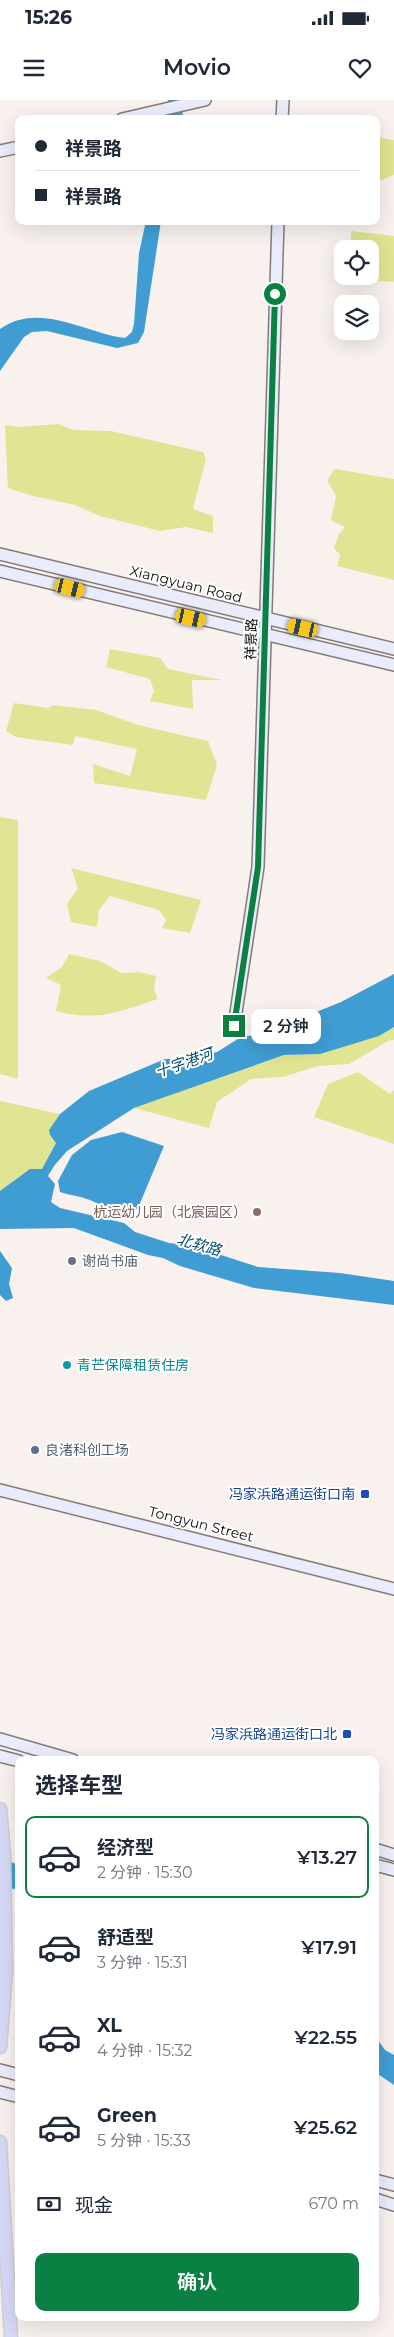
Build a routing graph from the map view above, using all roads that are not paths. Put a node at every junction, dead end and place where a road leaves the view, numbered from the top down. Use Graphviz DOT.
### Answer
graph roads {
  1 [pos="205,100"];
  2 [pos="283,100"];
  3 [pos="138,115"];
  4 [pos="282,115"];
  5 [pos="15,142"];
  6 [pos="0,143"];
  7 [pos="15,148"];
  8 [pos="0,151"];
  9 [pos="278,225"];
  10 [pos="0,554"];
  11 [pos="0,572"];
  12 [pos="266,619"];
  13 [pos="266,636"];
  14 [pos="394,649"];
  15 [pos="394,665"];
  16 [pos="234,1026"];
  17 [pos="0,1490"];
  18 [pos="394,1589"];
  19 [pos="0,1738"];
  20 [pos="0,1756"];
  21 [pos="60,1756"];
  22 [pos="15,1760"];
  23 [pos="0,1809"];
  24 [pos="379,1850"];
  25 [pos="394,1855"];
  26 [pos="379,1866"];
  27 [pos="394,1870"];
  28 [pos="0,2047"];
  29 [pos="0,2070"];
  30 [pos="15,2075"];
  31 [pos="0,2092"];
  32 [pos="15,2096"];
  33 [pos="0,2142"];
  34 [pos="379,2181"];
  35 [pos="394,2185"];
  36 [pos="379,2200"];
  37 [pos="394,2205"];
  38 [pos="11,2337"];
  1 -- 3 [label="street"];
  2 -- 4 [label="street"];
  5 -- 6 [label="street"];
  7 -- 8 [label="street"];
  9 -- 12 [label="street, 祥景路"];
  10 -- 12 [label="street, Xiangyuan Road"];
  11 -- 13 [label="street"];
  12 -- 13 [label="street, 祥景路"];
  12 -- 14 [label="street, Xiangyuan Road"];
  13 -- 15 [label="street"];
  13 -- 16 [label="street, 祥景路"];
  17 -- 18 [label="street, Tongyun Street"];
  19 -- 21 [label="street"];
  20 -- 22 [label="street"];
  23 -- 28 [label="main road"];
  24 -- 25 [label="street"];
  26 -- 27 [label="street"];
  29 -- 30 [label="street"];
  31 -- 32 [label="street"];
  33 -- 38 [label="main road"];
  34 -- 35 [label="street"];
  36 -- 37 [label="street"];
}
